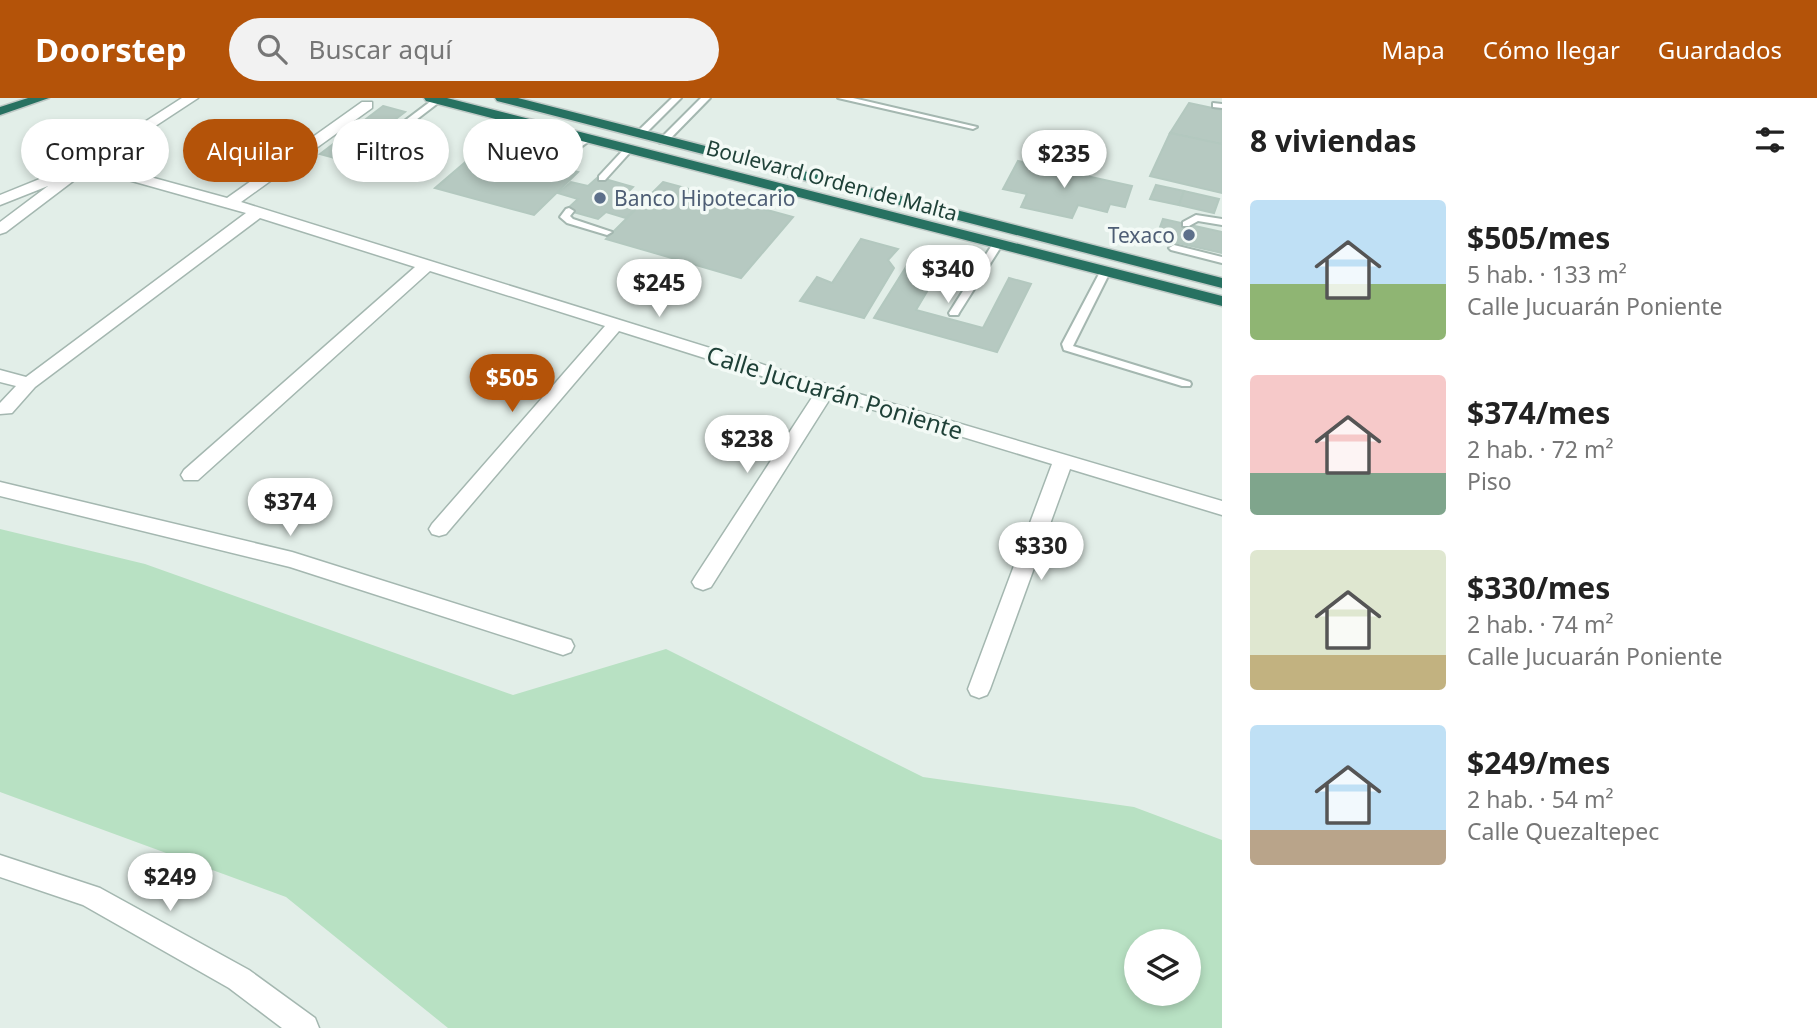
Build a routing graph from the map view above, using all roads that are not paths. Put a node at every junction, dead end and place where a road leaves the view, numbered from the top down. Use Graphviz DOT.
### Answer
graph roads {
  1 [pos="42,98"];
  2 [pos="191,98"];
  3 [pos="502,98"];
  4 [pos="677,98"];
  5 [pos="706,98"];
  6 [pos="842,98"];
  7 [pos="434,99"];
  8 [pos="367,105"];
  9 [pos="0,111"];
  10 [pos="158,119"];
  11 [pos="409,119"];
  12 [pos="973,127"];
  13 [pos="640,134"];
  14 [pos="587,139"];
  15 [pos="663,141"];
  16 [pos="583,142"];
  17 [pos="629,149"];
  18 [pos="602,178"];
  19 [pos="44,182"];
  20 [pos="63,182"];
  21 [pos="153,182"];
  22 [pos="0,200"];
  23 [pos="229,203"];
  24 [pos="569,211"];
  25 [pos="257,213"];
  26 [pos="1222,222"];
  27 [pos="1186,224"];
  28 [pos="0,229"];
  29 [pos="607,232"];
  30 [pos="997,245"];
  31 [pos="1222,260"];
  32 [pos="426,266"];
  33 [pos="1163,268"];
  34 [pos="1105,272"];
  35 [pos="1222,283"];
  36 [pos="1222,301"];
  37 [pos="954,313"];
  38 [pos="615,325"];
  39 [pos="0,376"];
  40 [pos="29,383"];
  41 [pos="1186,384"];
  42 [pos="826,390"];
  43 [pos="5,409"];
  44 [pos="1063,461"];
  45 [pos="191,475"];
  46 [pos="0,489"];
  47 [pos="1222,508"];
  48 [pos="439,529"];
  49 [pos="703,582"];
  50 [pos="563,646"];
  51 [pos="979,689"];
  52 [pos="0,866"];
  53 [pos="305,1028"];
  1 -- 9 [label="highway"];
  2 -- 10 [label="street"];
  3 -- 13 [label="highway, Boulevard Orden de Malta"];
  4 -- 13 [label="lane"];
  5 -- 15 [label="lane"];
  6 -- 12 [label="lane"];
  7 -- 11 [label="lane"];
  7 -- 14 [label="highway, Boulevard Orden de Malta"];
  8 -- 23 [label="street"];
  13 -- 15 [label="highway, Boulevard Orden de Malta"];
  14 -- 16 [label="lane"];
  14 -- 17 [label="highway, Boulevard Orden de Malta"];
  15 -- 33 [label="highway, Boulevard Orden de Malta"];
  17 -- 18 [label="lane"];
  17 -- 30 [label="highway, Boulevard Orden de Malta"];
  19 -- 22 [label="street"];
  20 -- 28 [label="street"];
  21 -- 23 [label="street, Calle Jucuarán Poniente"];
  23 -- 25 [label="street, Calle Jucuarán Poniente"];
  24 -- 29 [label="lane"];
  25 -- 32 [label="street, Calle Jucuarán Poniente"];
  25 -- 40 [label="street"];
  26 -- 27 [label="lane"];
  30 -- 34 [label="highway, Boulevard Orden de Malta"];
  30 -- 37 [label="lane"];
  31 -- 33 [label="lane"];
  32 -- 38 [label="street, Calle Jucuarán Poniente"];
  32 -- 45 [label="street"];
  33 -- 35 [label="highway, Boulevard Orden de Malta"];
  34 -- 36 [label="highway, Boulevard Orden de Malta"];
  34 -- 41 [label="lane"];
  38 -- 42 [label="street, Calle Jucuarán Poniente"];
  38 -- 48 [label="street"];
  39 -- 40 [label="street"];
  40 -- 43 [label="street"];
  42 -- 44 [label="street, Calle Jucuarán Poniente"];
  42 -- 49 [label="street"];
  44 -- 47 [label="street, Calle Jucuarán Poniente"];
  44 -- 51 [label="street"];
  46 -- 50 [label="street"];
  52 -- 53 [label="street"];
}
